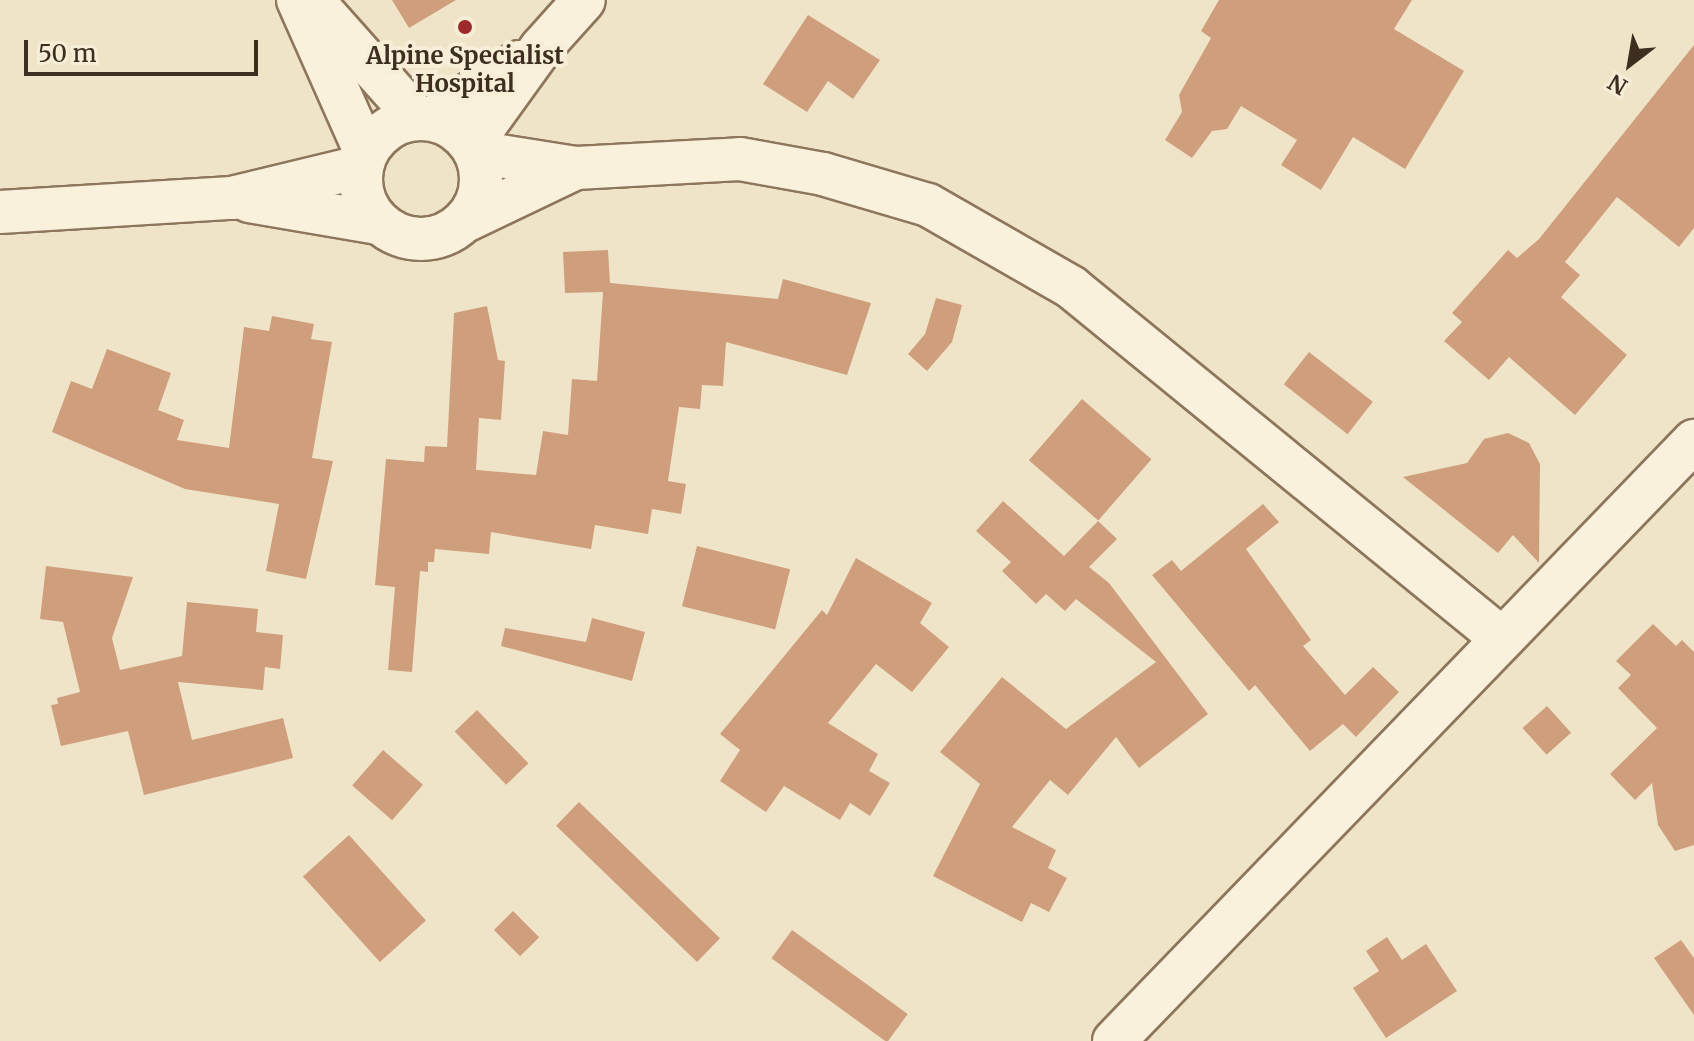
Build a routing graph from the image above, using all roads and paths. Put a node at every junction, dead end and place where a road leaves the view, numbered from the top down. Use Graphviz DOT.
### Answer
graph roads {
  1 [pos="298,0"];
  2 [pos="312,0"];
  3 [pos="584,0"];
  4 [pos="541,48"];
  5 [pos="424,118"];
  6 [pos="473,148"];
  7 [pos="363,159"];
  8 [pos="576,168"];
  9 [pos="232,198"];
  10 [pos="0,212"];
  11 [pos="467,220"];
  12 [pos="378,223"];
  13 [pos="1694,441"];
  14 [pos="1500,637"];
  15 [pos="1114,1041"];
  1 -- 7 [label="street"];
  2 -- 5 [label="street"];
  3 -- 4 [label="street"];
  4 -- 5 [label="street"];
  4 -- 6 [label="street"];
  5 -- 6 [label="street"];
  5 -- 7 [label="street"];
  6 -- 8 [label="street"];
  6 -- 11 [label="street"];
  7 -- 9 [label="street"];
  7 -- 12 [label="street"];
  8 -- 11 [label="street"];
  8 -- 14 [label="street"];
  9 -- 10 [label="street"];
  9 -- 12 [label="street"];
  11 -- 12 [label="street"];
  13 -- 14 [label="street"];
  14 -- 15 [label="street"];
}
